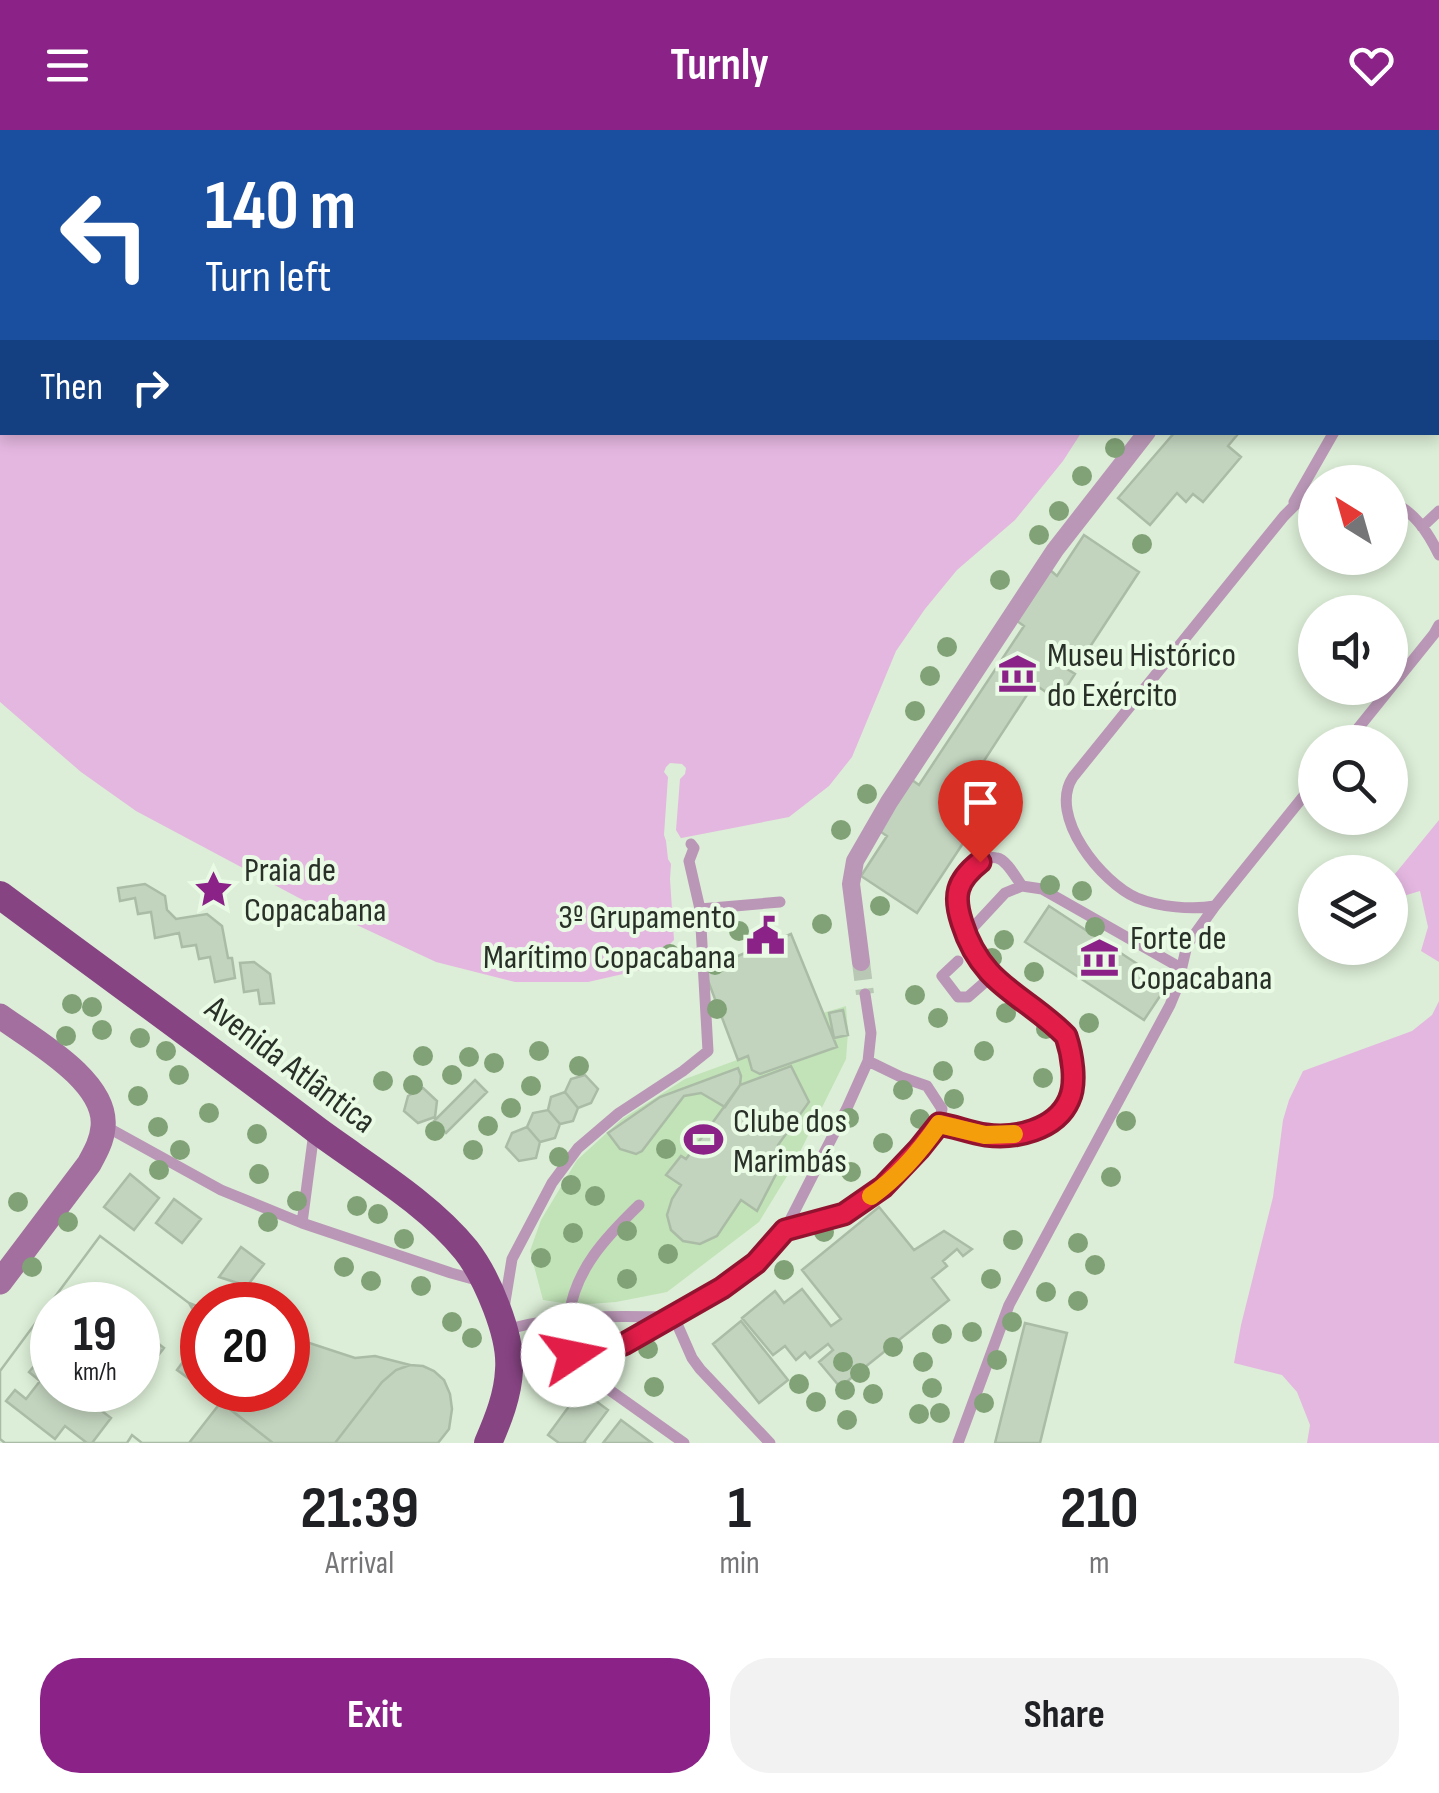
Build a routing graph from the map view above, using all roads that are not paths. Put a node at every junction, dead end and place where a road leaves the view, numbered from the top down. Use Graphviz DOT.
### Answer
graph roads {
  1 [pos="1145,435"];
  2 [pos="1332,435"];
  3 [pos="1298,505"];
  4 [pos="1289,511"];
  5 [pos="1439,511"];
  6 [pos="1408,512"];
  7 [pos="1422,527"];
  8 [pos="1439,555"];
  9 [pos="1439,625"];
  10 [pos="1361,725"];
  11 [pos="1298,803"];
  12 [pos="691,844"];
  13 [pos="1022,886"];
  14 [pos="0,895"];
  15 [pos="780,902"];
  16 [pos="1216,906"];
  17 [pos="700,909"];
  18 [pos="966,936"];
  19 [pos="958,961"];
  20 [pos="862,962"];
  21 [pos="1181,968"];
  22 [pos="992,976"];
  23 [pos="865,994"];
  24 [pos="0,1016"];
  25 [pos="868,1060"];
  26 [pos="103,1118"];
  27 [pos="939,1124"];
  28 [pos="315,1128"];
  29 [pos="639,1205"];
  30 [pos="302,1223"];
  31 [pos="785,1230"];
  32 [pos="0,1282"];
  33 [pos="484,1282"];
  34 [pos="568,1317"];
  35 [pos="674,1318"];
  36 [pos="502,1327"];
  37 [pos="588,1352"];
  38 [pos="573,1355"];
  39 [pos="510,1367"];
  40 [pos="488,1443"];
  41 [pos="684,1443"];
  42 [pos="770,1443"];
  43 [pos="958,1443"];
  1 -- 20 [label="street"];
  2 -- 4 [label="lane"];
  3 -- 4 [label="lane"];
  4 -- 16 [label="lane"];
  5 -- 7 [label="lane"];
  6 -- 7 [label="lane"];
  7 -- 8 [label="lane"];
  9 -- 10 [label="lane"];
  11 -- 16 [label="lane"];
  12 -- 17 [label="lane"];
  13 -- 18 [label="lane"];
  13 -- 18 [label="lane"];
  13 -- 21 [label="lane"];
  14 -- 28 [label="highway, Avenida Atlântica"];
  15 -- 17 [label="lane"];
  16 -- 21 [label="lane"];
  17 -- 36 [label="lane"];
  18 -- 22 [label="lane"];
  19 -- 22 [label="lane"];
  21 -- 43 [label="lane"];
  22 -- 27 [label="lane"];
  23 -- 25 [label="lane"];
  24 -- 26 [label="main road"];
  25 -- 27 [label="lane"];
  25 -- 31 [label="lane"];
  26 -- 30 [label="lane"];
  26 -- 32 [label="main road"];
  27 -- 31 [label="lane"];
  28 -- 30 [label="lane"];
  28 -- 33 [label="highway, Avenida Atlântica"];
  29 -- 34 [label="lane"];
  30 -- 33 [label="lane"];
  31 -- 35 [label="lane"];
  33 -- 36 [label="highway, Avenida Atlântica"];
  34 -- 35 [label="lane"];
  34 -- 36 [label="lane"];
  34 -- 38 [label="lane"];
  35 -- 37 [label="lane"];
  35 -- 42 [label="lane"];
  36 -- 39 [label="highway, Avenida Atlântica"];
  37 -- 38 [label="lane"];
  37 -- 41 [label="lane"];
  38 -- 39 [label="lane"];
  39 -- 40 [label="highway"];
}
